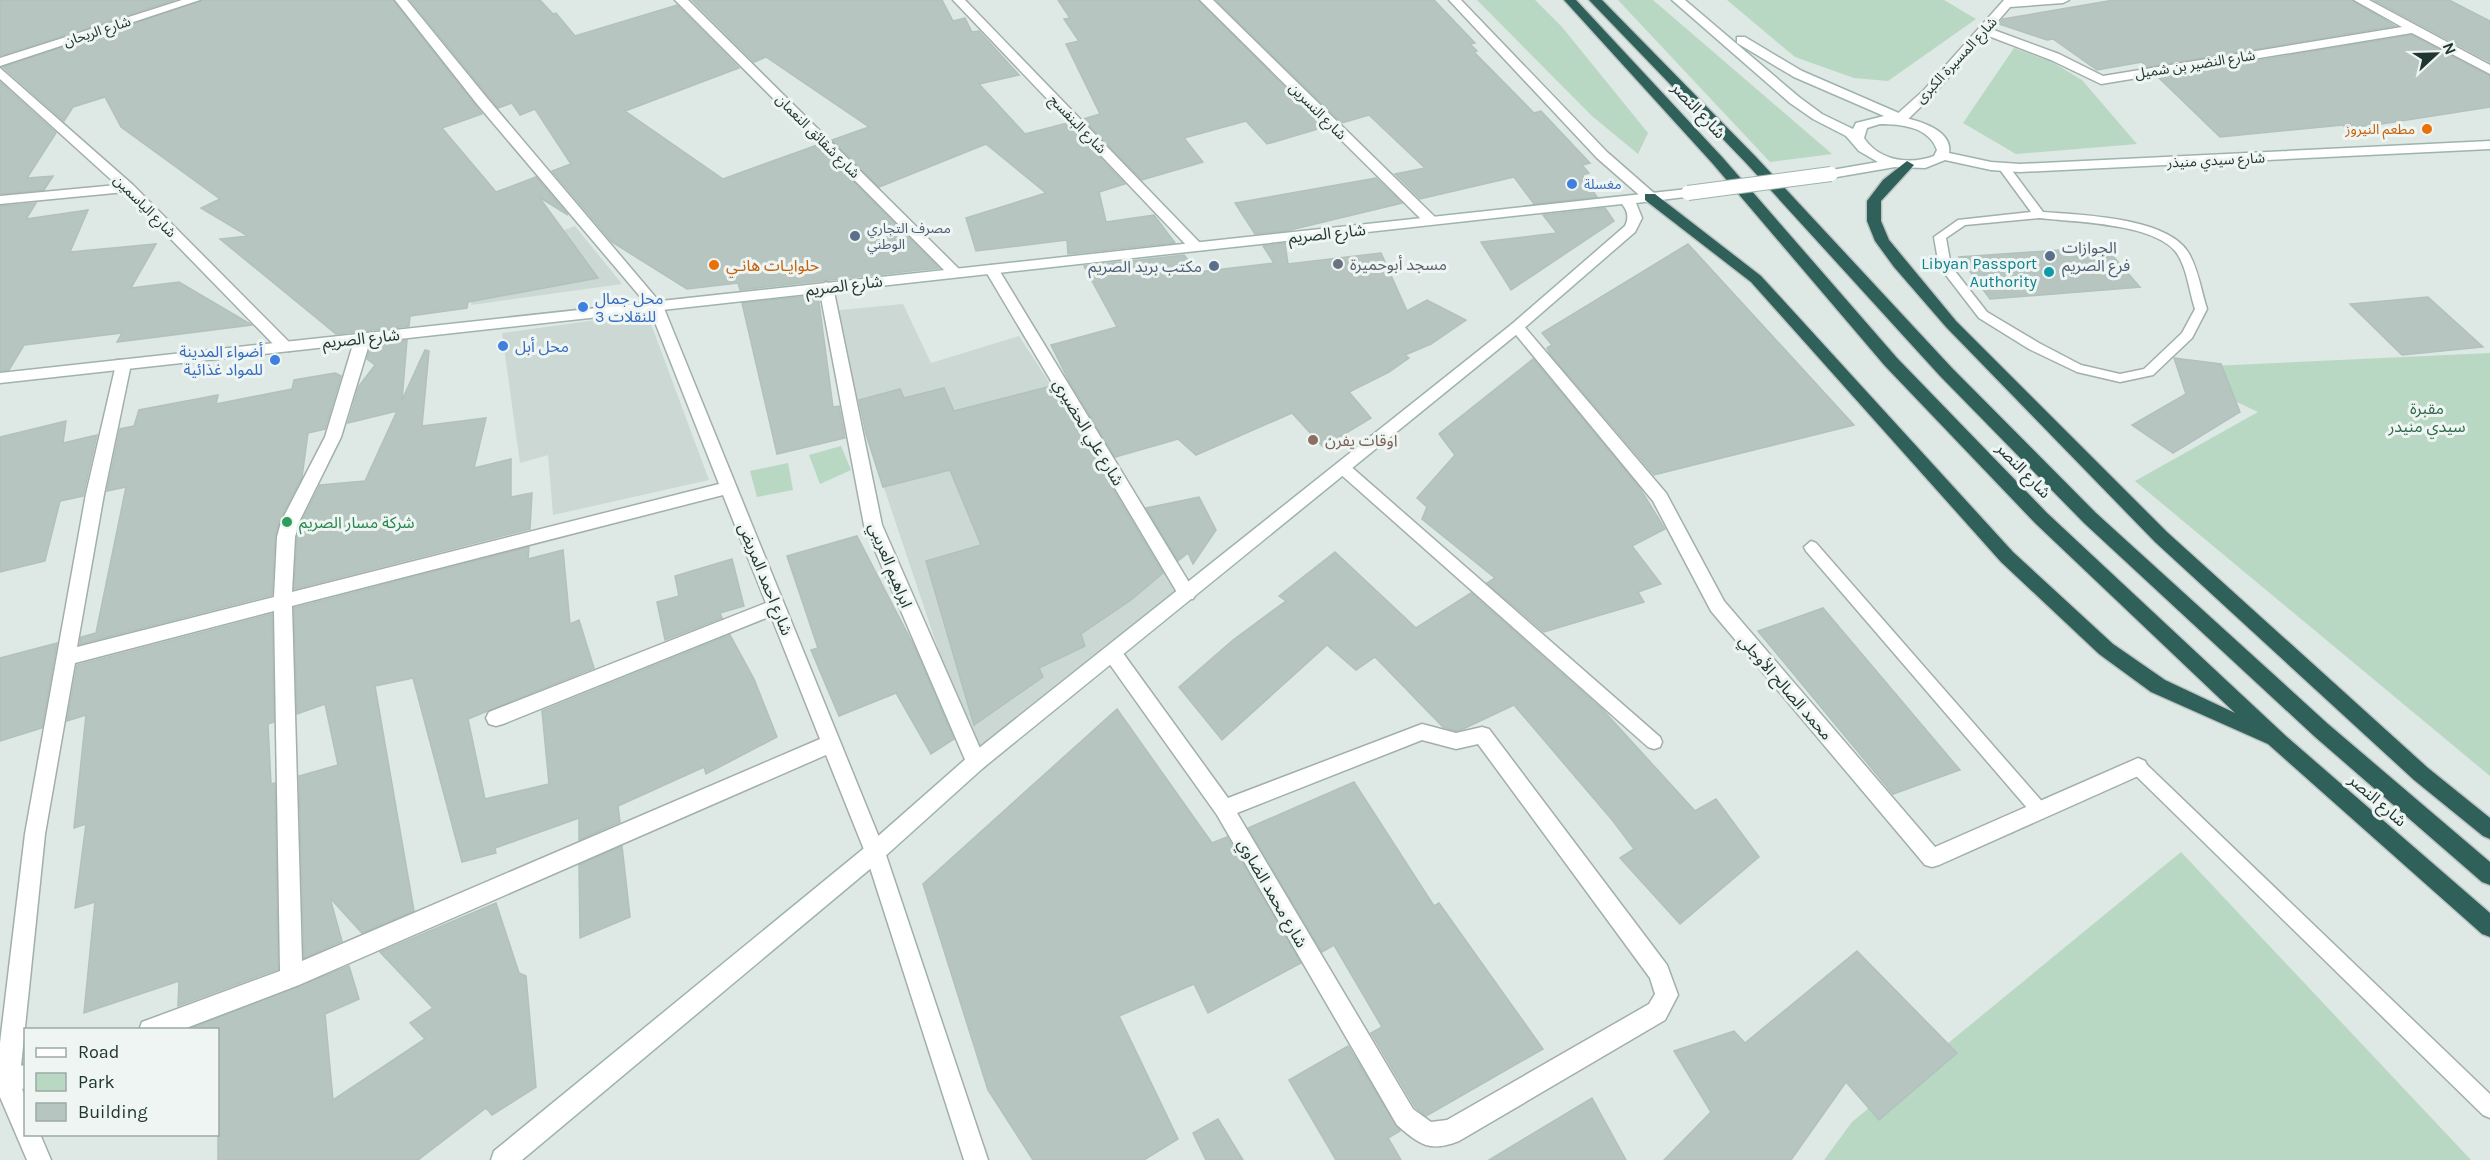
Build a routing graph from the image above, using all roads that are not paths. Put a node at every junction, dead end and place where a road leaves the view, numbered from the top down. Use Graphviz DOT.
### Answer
graph roads {
  1 [pos="194,0"];
  2 [pos="401,0"];
  3 [pos="681,0"];
  4 [pos="959,0"];
  5 [pos="1206,0"];
  6 [pos="1455,0"];
  7 [pos="1570,0"];
  8 [pos="1595,0"];
  9 [pos="1678,0"];
  10 [pos="1694,0"];
  11 [pos="2063,0"];
  12 [pos="2360,0"];
  13 [pos="2009,2"];
  14 [pos="2414,28"];
  15 [pos="1984,30"];
  16 [pos="0,62"];
  17 [pos="2490,70"];
  18 [pos="0,72"];
  19 [pos="1900,119"];
  20 [pos="1861,143"];
  21 [pos="2490,146"];
  22 [pos="1942,155"];
  23 [pos="1900,164"];
  24 [pos="2004,167"];
  25 [pos="1831,174"];
  26 [pos="128,188"];
  27 [pos="1650,197"];
  28 [pos="0,200"];
  29 [pos="1626,200"];
  30 [pos="2039,215"];
  31 [pos="1431,221"];
  32 [pos="1196,247"];
  33 [pos="992,270"];
  34 [pos="954,272"];
  35 [pos="826,287"];
  36 [pos="656,306"];
  37 [pos="1517,327"];
  38 [pos="363,338"];
  39 [pos="285,346"];
  40 [pos="123,364"];
  41 [pos="0,378"];
  42 [pos="1343,468"];
  43 [pos="730,487"];
  44 [pos="1811,547"];
  45 [pos="1187,594"];
  46 [pos="283,600"];
  47 [pos="777,606"];
  48 [pos="1113,654"];
  49 [pos="68,657"];
  50 [pos="496,718"];
  51 [pos="1654,742"];
  52 [pos="832,743"];
  53 [pos="2280,743"];
  54 [pos="975,762"];
  55 [pos="2138,767"];
  56 [pos="1224,809"];
  57 [pos="2040,811"];
  58 [pos="2490,830"];
  59 [pos="875,852"];
  60 [pos="2490,875"];
  61 [pos="2490,927"];
  62 [pos="291,977"];
  63 [pos="153,1028"];
  64 [pos="11,1081"];
  65 [pos="2490,1108"];
  66 [pos="24,1122"];
  67 [pos="29,1136"];
  68 [pos="39,1160"];
  69 [pos="503,1160"];
  70 [pos="976,1160"];
  1 -- 16 [label="street, شارع الريحان"];
  2 -- 36 [label="street, شارع احمد المريض"];
  3 -- 34 [label="street, شارع شقائق النعمان"];
  4 -- 32 [label="street, شارع البنفسج"];
  5 -- 31 [label="street, شارع النسرين"];
  6 -- 27 [label="street"];
  7 -- 53 [label="highway, شارع النصر"];
  8 -- 60 [label="highway, شارع النصر"];
  9 -- 20 [label="street"];
  10 -- 19 [label="street"];
  11 -- 13 [label="street"];
  12 -- 14 [label="street"];
  13 -- 15 [label="street, شارع المسيرة الكبرى"];
  14 -- 15 [label="street, شارع النضير بن شميل"];
  14 -- 17 [label="street"];
  15 -- 19 [label="street, شارع المسيرة الكبرى"];
  18 -- 26 [label="street, شارع الياسمين"];
  19 -- 20 [label="street"];
  19 -- 22 [label="street"];
  20 -- 23 [label="street"];
  20 -- 25 [label="street"];
  21 -- 24 [label="street, شارع سيدي منيذر"];
  22 -- 23 [label="street, شارع الصريم"];
  22 -- 24 [label="street, شارع سيدي منيذر"];
  23 -- 25 [label="street, شارع الصريم"];
  23 -- 58 [label="highway"];
  24 -- 30 [label="lane"];
  25 -- 27 [label="street, شارع الصريم, bridge"];
  26 -- 28 [label="street"];
  26 -- 39 [label="street, شارع الياسمين"];
  27 -- 29 [label="street, شارع الصريم"];
  27 -- 53 [label="highway"];
  29 -- 31 [label="street, شارع الصريم"];
  29 -- 37 [label="street"];
  30 -- 30 [label="lane"];
  31 -- 32 [label="street, شارع الصريم"];
  32 -- 33 [label="street, شارع الصريم"];
  33 -- 34 [label="street, شارع الصريم"];
  33 -- 45 [label="street, شارع علي الحضيري"];
  34 -- 35 [label="street, شارع الصريم"];
  35 -- 36 [label="street, شارع الصريم"];
  35 -- 54 [label="street, ابراهيم العريبي"];
  36 -- 38 [label="street, شارع الصريم"];
  36 -- 43 [label="street, شارع احمد المريض"];
  37 -- 42 [label="street"];
  37 -- 57 [label="street, محمد الصالح الأوجلي"];
  38 -- 39 [label="street, شارع الصريم"];
  38 -- 46 [label="street"];
  39 -- 40 [label="street, شارع الصريم"];
  40 -- 41 [label="street, شارع الصريم"];
  40 -- 49 [label="street"];
  42 -- 45 [label="street"];
  42 -- 51 [label="lane"];
  43 -- 46 [label="street"];
  43 -- 47 [label="street, شارع احمد المريض"];
  44 -- 57 [label="lane"];
  45 -- 48 [label="street"];
  46 -- 49 [label="street"];
  46 -- 62 [label="street"];
  47 -- 50 [label="street"];
  47 -- 52 [label="street, شارع احمد المريض"];
  48 -- 54 [label="street"];
  48 -- 56 [label="street, شارع محمد الضاوي"];
  49 -- 64 [label="street"];
  52 -- 59 [label="street, شارع احمد المريض"];
  52 -- 62 [label="street"];
  53 -- 61 [label="highway, شارع النصر"];
  54 -- 59 [label="street"];
  55 -- 57 [label="street, محمد الصالح الأوجلي"];
  55 -- 65 [label="lane"];
  56 -- 56 [label="street, شارع محمد الضاوي"];
  59 -- 69 [label="street"];
  59 -- 70 [label="street, شارع احمد المريض"];
  62 -- 63 [label="street"];
  64 -- 66 [label="street"];
  67 -- 68 [label="street"];
}
